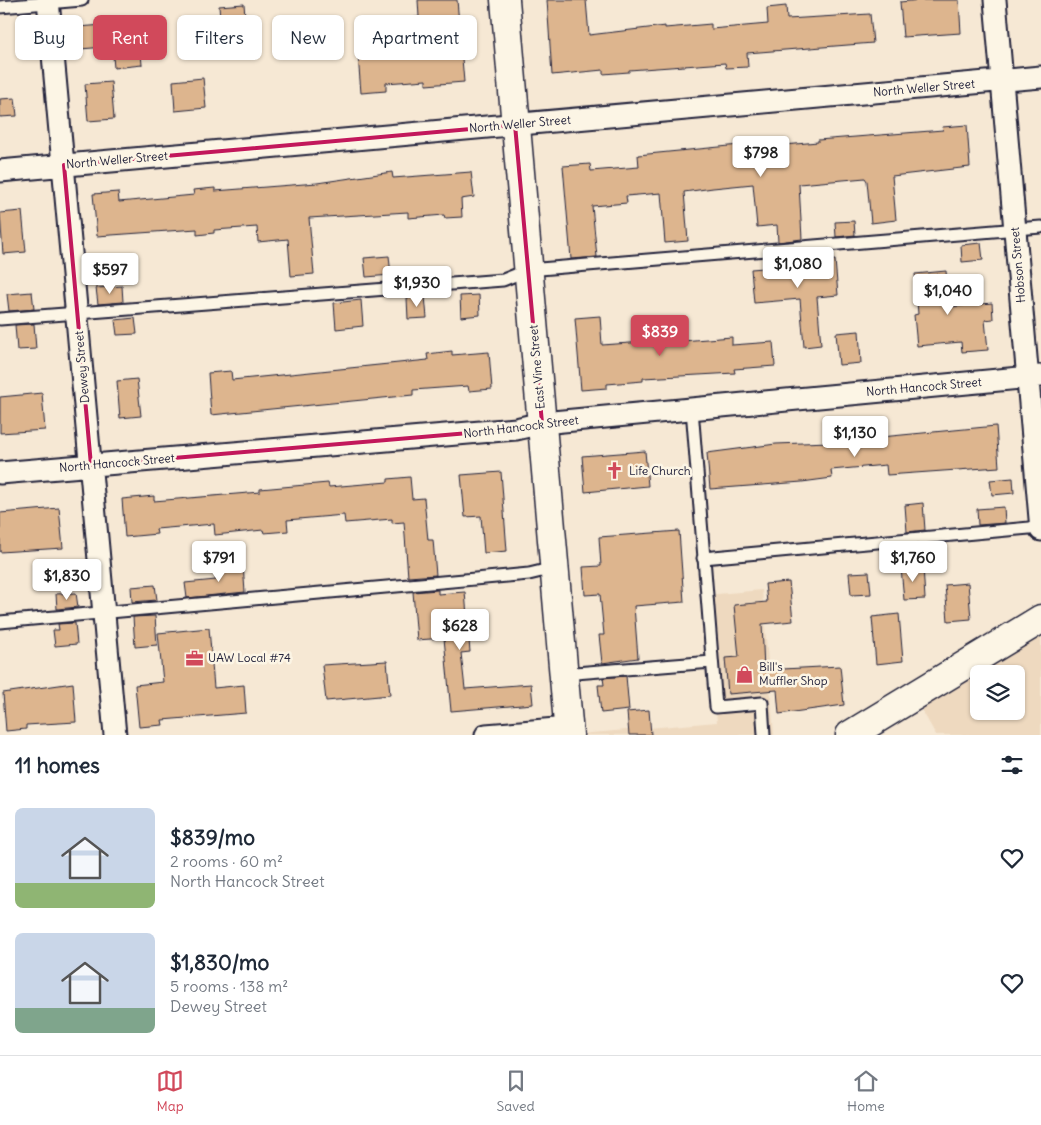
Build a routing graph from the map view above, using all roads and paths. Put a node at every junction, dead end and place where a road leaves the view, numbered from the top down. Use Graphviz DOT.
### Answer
graph roads {
  1 [pos="82,0"];
  2 [pos="505,0"];
  3 [pos="995,0"];
  4 [pos="48,1"];
  5 [pos="0,7"];
  6 [pos="1041,77"];
  7 [pos="1002,81"];
  8 [pos="516,125"];
  9 [pos="64,165"];
  10 [pos="0,171"];
  11 [pos="1041,227"];
  12 [pos="1015,229"];
  13 [pos="528,270"];
  14 [pos="77,312"];
  15 [pos="0,319"];
  16 [pos="1034,376"];
  17 [pos="692,409"];
  18 [pos="542,423"];
  19 [pos="91,465"];
  20 [pos="0,473"];
  21 [pos="1041,529"];
  22 [pos="703,558"];
  23 [pos="554,568"];
  24 [pos="104,612"];
  25 [pos="1041,619"];
  26 [pos="0,622"];
  27 [pos="712,662"];
  28 [pos="563,674"];
  29 [pos="568,732"];
  30 [pos="115,735"];
  31 [pos="486,735"];
  32 [pos="764,735"];
  33 [pos="850,735"];
  1 -- 4 [label="lane"];
  2 -- 8 [label="street, East Vine Street"];
  3 -- 7 [label="street, Hobson Street"];
  4 -- 5 [label="lane"];
  4 -- 9 [label="street, Dewey Street"];
  6 -- 7 [label="street, North Weller Street"];
  7 -- 8 [label="street, North Weller Street"];
  7 -- 12 [label="street, Hobson Street"];
  8 -- 9 [label="street, North Weller Street"];
  8 -- 13 [label="street, East Vine Street"];
  9 -- 10 [label="street, North Weller Street"];
  9 -- 14 [label="street, Dewey Street"];
  11 -- 12 [label="lane"];
  12 -- 13 [label="lane"];
  12 -- 16 [label="street, Hobson Street"];
  13 -- 14 [label="lane"];
  13 -- 18 [label="street, East Vine Street"];
  14 -- 15 [label="lane"];
  14 -- 19 [label="street, Dewey Street"];
  16 -- 17 [label="street, North Hancock Street"];
  16 -- 21 [label="street, Hobson Street"];
  17 -- 18 [label="street, North Hancock Street"];
  17 -- 22 [label="lane"];
  18 -- 19 [label="street, North Hancock Street"];
  18 -- 23 [label="street, East Vine Street"];
  19 -- 20 [label="street, North Hancock Street"];
  19 -- 24 [label="street, Dewey Street"];
  21 -- 22 [label="lane"];
  22 -- 27 [label="lane"];
  23 -- 24 [label="lane"];
  23 -- 28 [label="street, East Vine Street"];
  24 -- 26 [label="lane"];
  24 -- 30 [label="street, Dewey Street"];
  25 -- 33 [label="street"];
  27 -- 28 [label="lane"];
  27 -- 32 [label="lane"];
  28 -- 29 [label="street, East Vine Street"];
  29 -- 31 [label="street"];
}
